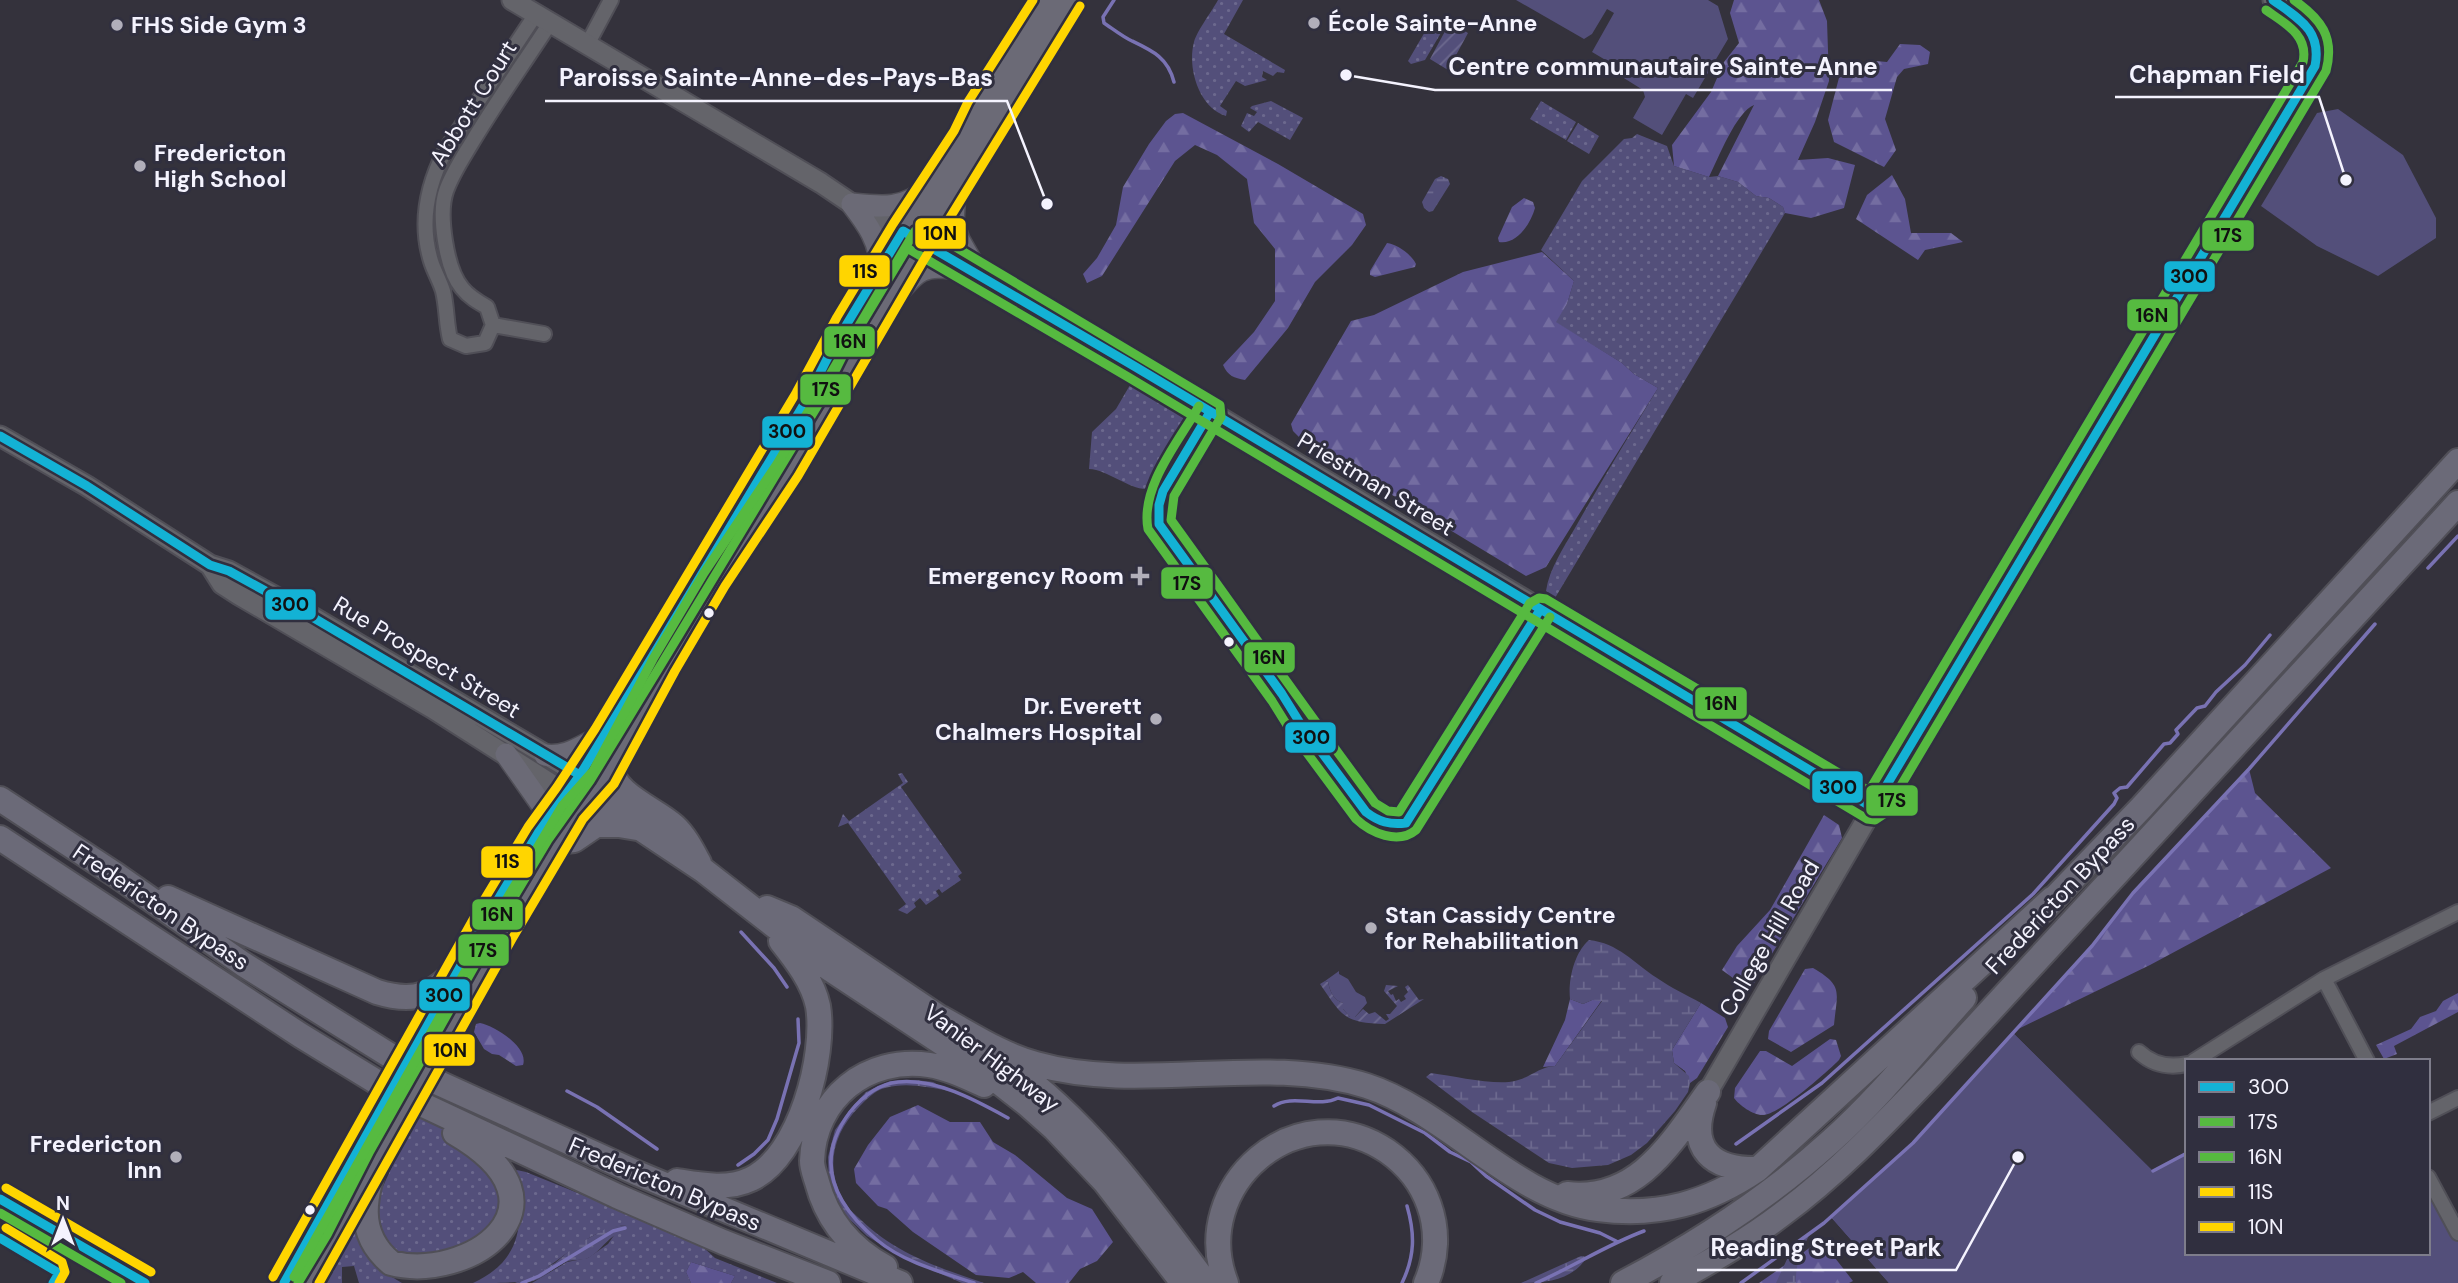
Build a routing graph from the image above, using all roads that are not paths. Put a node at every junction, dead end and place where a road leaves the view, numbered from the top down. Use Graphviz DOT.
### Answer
graph roads {
  1 [pos="512,0"];
  2 [pos="611,0"];
  3 [pos="1046,0"];
  4 [pos="1070,0"];
  5 [pos="2273,0"];
  6 [pos="543,18"];
  7 [pos="587,45"];
  8 [pos="947,182"];
  9 [pos="852,204"];
  10 [pos="912,236"];
  11 [pos="881,267"];
  12 [pos="979,275"];
  13 [pos="888,296"];
  14 [pos="493,325"];
  15 [pos="544,334"];
  16 [pos="0,436"];
  17 [pos="2458,461"];
  18 [pos="2458,503"];
  19 [pos="210,565"];
  20 [pos="605,735"];
  21 [pos="506,754"];
  22 [pos="545,755"];
  23 [pos="611,765"];
  24 [pos="579,788"];
  25 [pos="0,799"];
  26 [pos="1873,808"];
  27 [pos="645,830"];
  28 [pos="547,837"];
  29 [pos="0,838"];
  30 [pos="703,870"];
  31 [pos="116,875"];
  32 [pos="729,891"];
  33 [pos="2052,899"];
  34 [pos="2458,912"];
  35 [pos="761,916"];
  36 [pos="461,965"];
  37 [pos="2325,979"];
  38 [pos="941,1018"];
  39 [pos="2139,1052"];
  40 [pos="2197,1059"];
  41 [pos="2366,1059"];
  42 [pos="417,1064"];
  43 [pos="2185,1064"];
  44 [pos="1708,1092"];
  45 [pos="2458,1098"];
  46 [pos="400,1101"];
  47 [pos="1027,1104"];
  48 [pos="2430,1112"];
  49 [pos="379,1156"];
  50 [pos="1758,1168"];
  51 [pos="639,1174"];
  52 [pos="2430,1181"];
  53 [pos="1544,1192"];
  54 [pos="1782,1215"];
  55 [pos="2458,1233"];
  56 [pos="723,1242"];
  57 [pos="284,1283"];
  58 [pos="305,1283"];
  59 [pos="812,1283"];
  60 [pos="828,1283"];
  61 [pos="900,1283"];
  62 [pos="913,1283"];
  63 [pos="1182,1283"];
  64 [pos="1206,1283"];
  65 [pos="1226,1283"];
  66 [pos="1426,1283"];
  67 [pos="1623,1283"];
  68 [pos="1672,1283"];
  69 [pos="1693,1283"];
  1 -- 6 [label="street, Priestman Street"];
  2 -- 7 [label="street"];
  3 -- 8 [label="main road"];
  4 -- 8 [label="main road"];
  5 -- 26 [label="street, College Hill Road"];
  6 -- 7 [label="street, Priestman Street"];
  6 -- 14 [label="street, Abbott Court"];
  6 -- 14 [label="street, Abbott Court"];
  7 -- 9 [label="street, Priestman Street"];
  8 -- 9 [label="main road"];
  8 -- 10 [label="main road"];
  8 -- 12 [label="main road"];
  9 -- 10 [label="street, Priestman Street"];
  9 -- 11 [label="main road"];
  10 -- 11 [label="main road"];
  10 -- 12 [label="street, Priestman Street"];
  10 -- 13 [label="main road"];
  11 -- 20 [label="main road"];
  12 -- 13 [label="main road"];
  12 -- 26 [label="street, Priestman Street"];
  13 -- 23 [label="main road"];
  14 -- 15 [label="street"];
  16 -- 19 [label="street, Rue Prospect Street"];
  17 -- 33 [label="highway, Fredericton Bypass"];
  18 -- 54 [label="highway, Fredericton Bypass"];
  19 -- 21 [label="street, Rue Prospect Street"];
  19 -- 22 [label="street, Rue Prospect Street"];
  20 -- 22 [label="main road"];
  20 -- 24 [label="main road"];
  21 -- 24 [label="street, Rue Prospect Street"];
  21 -- 28 [label="main road"];
  22 -- 24 [label="street, Rue Prospect Street"];
  23 -- 24 [label="main road"];
  23 -- 30 [label="highway"];
  24 -- 27 [label="highway, Vanier Highway"];
  24 -- 28 [label="main road"];
  25 -- 31 [label="highway, Fredericton Bypass"];
  26 -- 44 [label="street, College Hill Road"];
  27 -- 28 [label="highway"];
  27 -- 30 [label="highway, Vanier Highway"];
  28 -- 36 [label="main road"];
  28 -- 42 [label="main road"];
  29 -- 46 [label="highway, Fredericton Bypass"];
  30 -- 32 [label="highway, Vanier Highway"];
  31 -- 36 [label="highway"];
  31 -- 42 [label="highway, Fredericton Bypass"];
  32 -- 35 [label="highway, Vanier Highway"];
  32 -- 38 [label="highway, Vanier Highway"];
  33 -- 50 [label="highway"];
  33 -- 67 [label="highway, Fredericton Bypass"];
  34 -- 37 [label="street"];
  35 -- 47 [label="highway, Vanier Highway"];
  35 -- 51 [label="highway"];
  36 -- 42 [label="main road"];
  37 -- 40 [label="street"];
  37 -- 41 [label="street"];
  38 -- 53 [label="highway"];
  38 -- 64 [label="highway, Vanier Highway"];
  39 -- 43 [label="street"];
  42 -- 46 [label="main road, bridge"];
  42 -- 51 [label="highway, Fredericton Bypass"];
  44 -- 50 [label="highway"];
  44 -- 53 [label="highway"];
  45 -- 48 [label="street"];
  46 -- 49 [label="main road"];
  46 -- 49 [label="highway"];
  46 -- 56 [label="highway, Fredericton Bypass"];
  46 -- 57 [label="main road"];
  47 -- 62 [label="highway"];
  47 -- 63 [label="highway, Vanier Highway"];
  49 -- 58 [label="main road"];
  50 -- 53 [label="highway"];
  51 -- 61 [label="highway, Fredericton Bypass"];
  52 -- 55 [label="street"];
  54 -- 68 [label="highway, Fredericton Bypass"];
  54 -- 69 [label="highway"];
  56 -- 59 [label="highway"];
  56 -- 60 [label="highway, Fredericton Bypass"];
  65 -- 66 [label="highway"];
}
